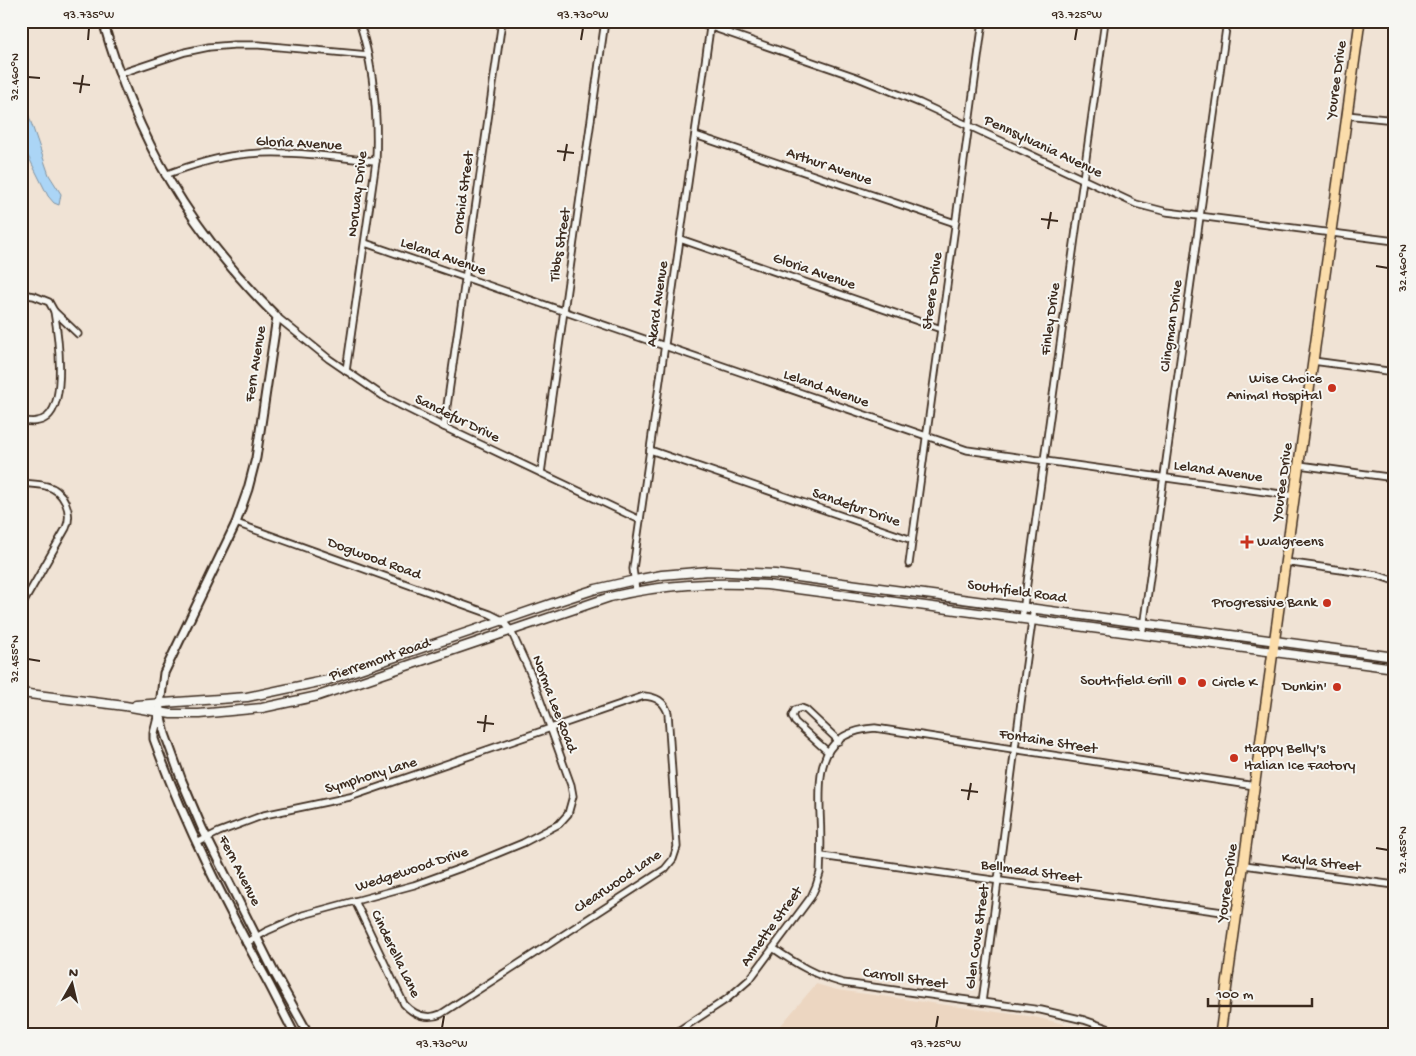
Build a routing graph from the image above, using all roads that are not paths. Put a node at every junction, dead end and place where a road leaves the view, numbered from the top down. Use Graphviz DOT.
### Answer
graph roads {
  1 [pos="103,21"];
  2 [pos="359,21"];
  3 [pos="502,21"];
  4 [pos="605,21"];
  5 [pos="694,21"];
  6 [pos="983,21"];
  7 [pos="1105,21"];
  8 [pos="1227,21"];
  9 [pos="1360,21"];
  10 [pos="711,24"];
  11 [pos="368,55"];
  12 [pos="119,74"];
  13 [pos="1346,115"];
  14 [pos="1395,120"];
  15 [pos="969,126"];
  16 [pos="695,135"];
  17 [pos="376,161"];
  18 [pos="165,175"];
  19 [pos="1083,180"];
  20 [pos="1200,216"];
  21 [pos="955,223"];
  22 [pos="1330,232"];
  23 [pos="680,239"];
  24 [pos="1395,241"];
  25 [pos="364,243"];
  26 [pos="465,278"];
  27 [pos="21,294"];
  28 [pos="54,311"];
  29 [pos="564,312"];
  30 [pos="277,317"];
  31 [pos="941,329"];
  32 [pos="78,334"];
  33 [pos="665,347"];
  34 [pos="1313,361"];
  35 [pos="346,371"];
  36 [pos="1395,372"];
  37 [pos="21,421"];
  38 [pos="444,427"];
  39 [pos="926,436"];
  40 [pos="650,450"];
  41 [pos="1044,461"];
  42 [pos="1299,464"];
  43 [pos="541,473"];
  44 [pos="1163,477"];
  45 [pos="1395,478"];
  46 [pos="21,483"];
  47 [pos="1295,496"];
  48 [pos="640,520"];
  49 [pos="236,523"];
  50 [pos="912,540"];
  51 [pos="1285,562"];
  52 [pos="909,564"];
  53 [pos="724,571"];
  54 [pos="634,580"];
  55 [pos="824,580"];
  56 [pos="1395,581"];
  57 [pos="724,583"];
  58 [pos="636,591"];
  59 [pos="903,591"];
  60 [pos="823,592"];
  61 [pos="902,603"];
  62 [pos="21,607"];
  63 [pos="1024,607"];
  64 [pos="1034,608"];
  65 [pos="1022,619"];
  66 [pos="502,620"];
  67 [pos="1032,621"];
  68 [pos="1143,623"];
  69 [pos="512,631"];
  70 [pos="466,633"];
  71 [pos="1142,635"];
  72 [pos="1274,640"];
  73 [pos="472,644"];
  74 [pos="1273,652"];
  75 [pos="1395,656"];
  76 [pos="1395,668"];
  77 [pos="338,677"];
  78 [pos="341,688"];
  79 [pos="21,693"];
  80 [pos="160,704"];
  81 [pos="125,706"];
  82 [pos="160,713"];
  83 [pos="552,728"];
  84 [pos="839,740"];
  85 [pos="1014,749"];
  86 [pos="828,752"];
  87 [pos="1255,786"];
  88 [pos="572,802"];
  89 [pos="207,838"];
  90 [pos="197,843"];
  91 [pos="821,856"];
  92 [pos="1244,865"];
  93 [pos="999,880"];
  94 [pos="1395,885"];
  95 [pos="355,901"];
  96 [pos="1238,914"];
  97 [pos="257,937"];
  98 [pos="246,943"];
  99 [pos="773,948"];
  100 [pos="982,1002"];
  101 [pos="416,1014"];
  102 [pos="295,1035"];
  103 [pos="310,1035"];
  104 [pos="672,1035"];
  105 [pos="1127,1035"];
  106 [pos="1220,1035"];
  1 -- 12 [label="street, Fern Avenue"];
  2 -- 11 [label="street, Norway Drive"];
  3 -- 26 [label="street, Orchid Street"];
  4 -- 29 [label="street, Tibbs Street"];
  5 -- 10 [label="street, Pennsylvania Avenue"];
  6 -- 15 [label="street, Steere Drive"];
  7 -- 19 [label="street, Finley Drive"];
  8 -- 20 [label="street, Clingman Drive"];
  9 -- 13 [label="main road, Youree Drive"];
  10 -- 15 [label="street, Pennsylvania Avenue"];
  10 -- 16 [label="street, Akard Avenue"];
  11 -- 12 [label="street"];
  11 -- 17 [label="street, Norway Drive"];
  12 -- 18 [label="street, Fern Avenue"];
  13 -- 14 [label="street"];
  13 -- 22 [label="main road, Youree Drive"];
  15 -- 19 [label="street, Pennsylvania Avenue"];
  15 -- 21 [label="street, Steere Drive"];
  16 -- 21 [label="street, Arthur Avenue"];
  16 -- 23 [label="street, Akard Avenue"];
  17 -- 18 [label="street, Gloria Avenue"];
  17 -- 25 [label="street, Norway Drive"];
  18 -- 30 [label="street, Fern Avenue"];
  19 -- 20 [label="street, Pennsylvania Avenue"];
  19 -- 41 [label="street, Finley Drive"];
  20 -- 22 [label="street, Pennsylvania Avenue"];
  20 -- 44 [label="street, Clingman Drive"];
  21 -- 31 [label="street, Steere Drive"];
  22 -- 24 [label="street, Pennsylvania Avenue"];
  22 -- 34 [label="main road, Youree Drive"];
  23 -- 31 [label="street, Gloria Avenue"];
  23 -- 33 [label="street, Akard Avenue"];
  25 -- 26 [label="street, Leland Avenue"];
  25 -- 35 [label="street, Norway Drive"];
  26 -- 29 [label="street, Leland Avenue"];
  26 -- 38 [label="street, Orchid Street"];
  27 -- 28 [label="street"];
  28 -- 32 [label="street"];
  28 -- 37 [label="street"];
  29 -- 33 [label="street, Leland Avenue"];
  29 -- 43 [label="street, Tibbs Street"];
  30 -- 35 [label="street, Sandefur Drive"];
  30 -- 49 [label="street, Fern Avenue"];
  31 -- 39 [label="street, Steere Drive"];
  33 -- 39 [label="street, Leland Avenue"];
  33 -- 40 [label="street, Akard Avenue"];
  34 -- 36 [label="street"];
  34 -- 42 [label="main road, Youree Drive"];
  35 -- 38 [label="street, Sandefur Drive"];
  38 -- 43 [label="street, Sandefur Drive"];
  39 -- 41 [label="street, Leland Avenue"];
  39 -- 50 [label="street, Steere Drive"];
  40 -- 48 [label="street, Akard Avenue"];
  40 -- 50 [label="street, Sandefur Drive"];
  41 -- 44 [label="street, Leland Avenue"];
  41 -- 63 [label="street, Finley Drive"];
  42 -- 45 [label="street"];
  42 -- 47 [label="main road, Youree Drive"];
  43 -- 48 [label="street, Sandefur Drive"];
  44 -- 47 [label="street, Leland Avenue"];
  44 -- 68 [label="street, Clingman Drive"];
  46 -- 62 [label="street"];
  47 -- 51 [label="main road, Youree Drive"];
  48 -- 54 [label="street, Akard Avenue"];
  49 -- 66 [label="street, Dogwood Road"];
  49 -- 80 [label="street, Fern Avenue"];
  50 -- 52 [label="street, Steere Drive"];
  51 -- 56 [label="street"];
  51 -- 72 [label="main road, Youree Drive"];
  53 -- 54 [label="main road, Southfield Road"];
  53 -- 55 [label="main road, Southfield Road"];
  53 -- 57 [label="main road"];
  54 -- 58 [label="street, Akard Avenue"];
  54 -- 66 [label="main road, Pierremont Road"];
  55 -- 59 [label="main road, Southfield Road"];
  55 -- 60 [label="main road"];
  57 -- 58 [label="main road, Southfield Road"];
  57 -- 60 [label="main road, Southfield Road"];
  58 -- 69 [label="main road, Pierremont Road"];
  59 -- 61 [label="main road"];
  59 -- 63 [label="main road, Southfield Road"];
  60 -- 61 [label="main road, Southfield Road"];
  61 -- 65 [label="main road, Southfield Road"];
  63 -- 64 [label="main road, Southfield Road"];
  63 -- 65 [label="street, Finley Drive"];
  64 -- 67 [label="street, Glen Cove Street"];
  64 -- 68 [label="main road, Southfield Road"];
  65 -- 67 [label="main road, Southfield Road"];
  66 -- 69 [label="street, Norma Lee Road"];
  66 -- 70 [label="main road, Pierremont Road"];
  67 -- 71 [label="main road, Southfield Road"];
  67 -- 85 [label="street, Glen Cove Street"];
  68 -- 71 [label="street, Clingman Drive"];
  68 -- 72 [label="main road, Southfield Road"];
  69 -- 73 [label="main road, Pierremont Road"];
  69 -- 83 [label="street, Norma Lee Road"];
  70 -- 73 [label="main road"];
  70 -- 77 [label="main road, Pierremont Road"];
  71 -- 74 [label="main road, Southfield Road"];
  72 -- 74 [label="main road, Youree Drive"];
  72 -- 75 [label="main road, Southfield Road"];
  73 -- 78 [label="main road, Pierremont Road"];
  74 -- 76 [label="main road, Southfield Road"];
  74 -- 87 [label="main road, Youree Drive"];
  77 -- 78 [label="main road"];
  77 -- 80 [label="main road, Pierremont Road"];
  78 -- 82 [label="main road, Pierremont Road"];
  79 -- 81 [label="main road, Pierremont Road"];
  80 -- 81 [label="main road, Pierremont Road"];
  80 -- 82 [label="street, Fern Avenue"];
  81 -- 82 [label="main road, Pierremont Road"];
  82 -- 89 [label="street, Fern Avenue"];
  82 -- 90 [label="street, Fern Avenue"];
  83 -- 88 [label="street, Norma Lee Road"];
  83 -- 89 [label="street, Symphony Lane"];
  83 -- 101 [label="street, Clearwood Lane"];
  84 -- 85 [label="street, Fontaine Street"];
  84 -- 86 [label="street, Annette Street"];
  84 -- 86 [label="street"];
  85 -- 87 [label="street, Fontaine Street"];
  85 -- 93 [label="street, Glen Cove Street"];
  86 -- 91 [label="street, Annette Street"];
  87 -- 92 [label="main road, Youree Drive"];
  88 -- 95 [label="street, Wedgewood Drive"];
  89 -- 90 [label="street, Symphony Lane"];
  89 -- 97 [label="street, Fern Avenue"];
  90 -- 98 [label="street, Fern Avenue"];
  91 -- 93 [label="street, Bellmead Street"];
  91 -- 99 [label="street, Annette Street"];
  92 -- 94 [label="street, Kayla Street"];
  92 -- 96 [label="main road, Youree Drive"];
  93 -- 96 [label="street, Bellmead Street"];
  93 -- 100 [label="street, Glen Cove Street"];
  95 -- 97 [label="street, Wedgewood Drive"];
  95 -- 101 [label="street, Cinderella Lane"];
  96 -- 106 [label="main road, Youree Drive"];
  97 -- 98 [label="street, Wedgewood Drive"];
  97 -- 103 [label="street, Fern Avenue"];
  98 -- 102 [label="street, Fern Avenue"];
  99 -- 100 [label="street, Carroll Street"];
  99 -- 104 [label="street, Annette Street"];
  100 -- 105 [label="street, Carroll Street"];
}
